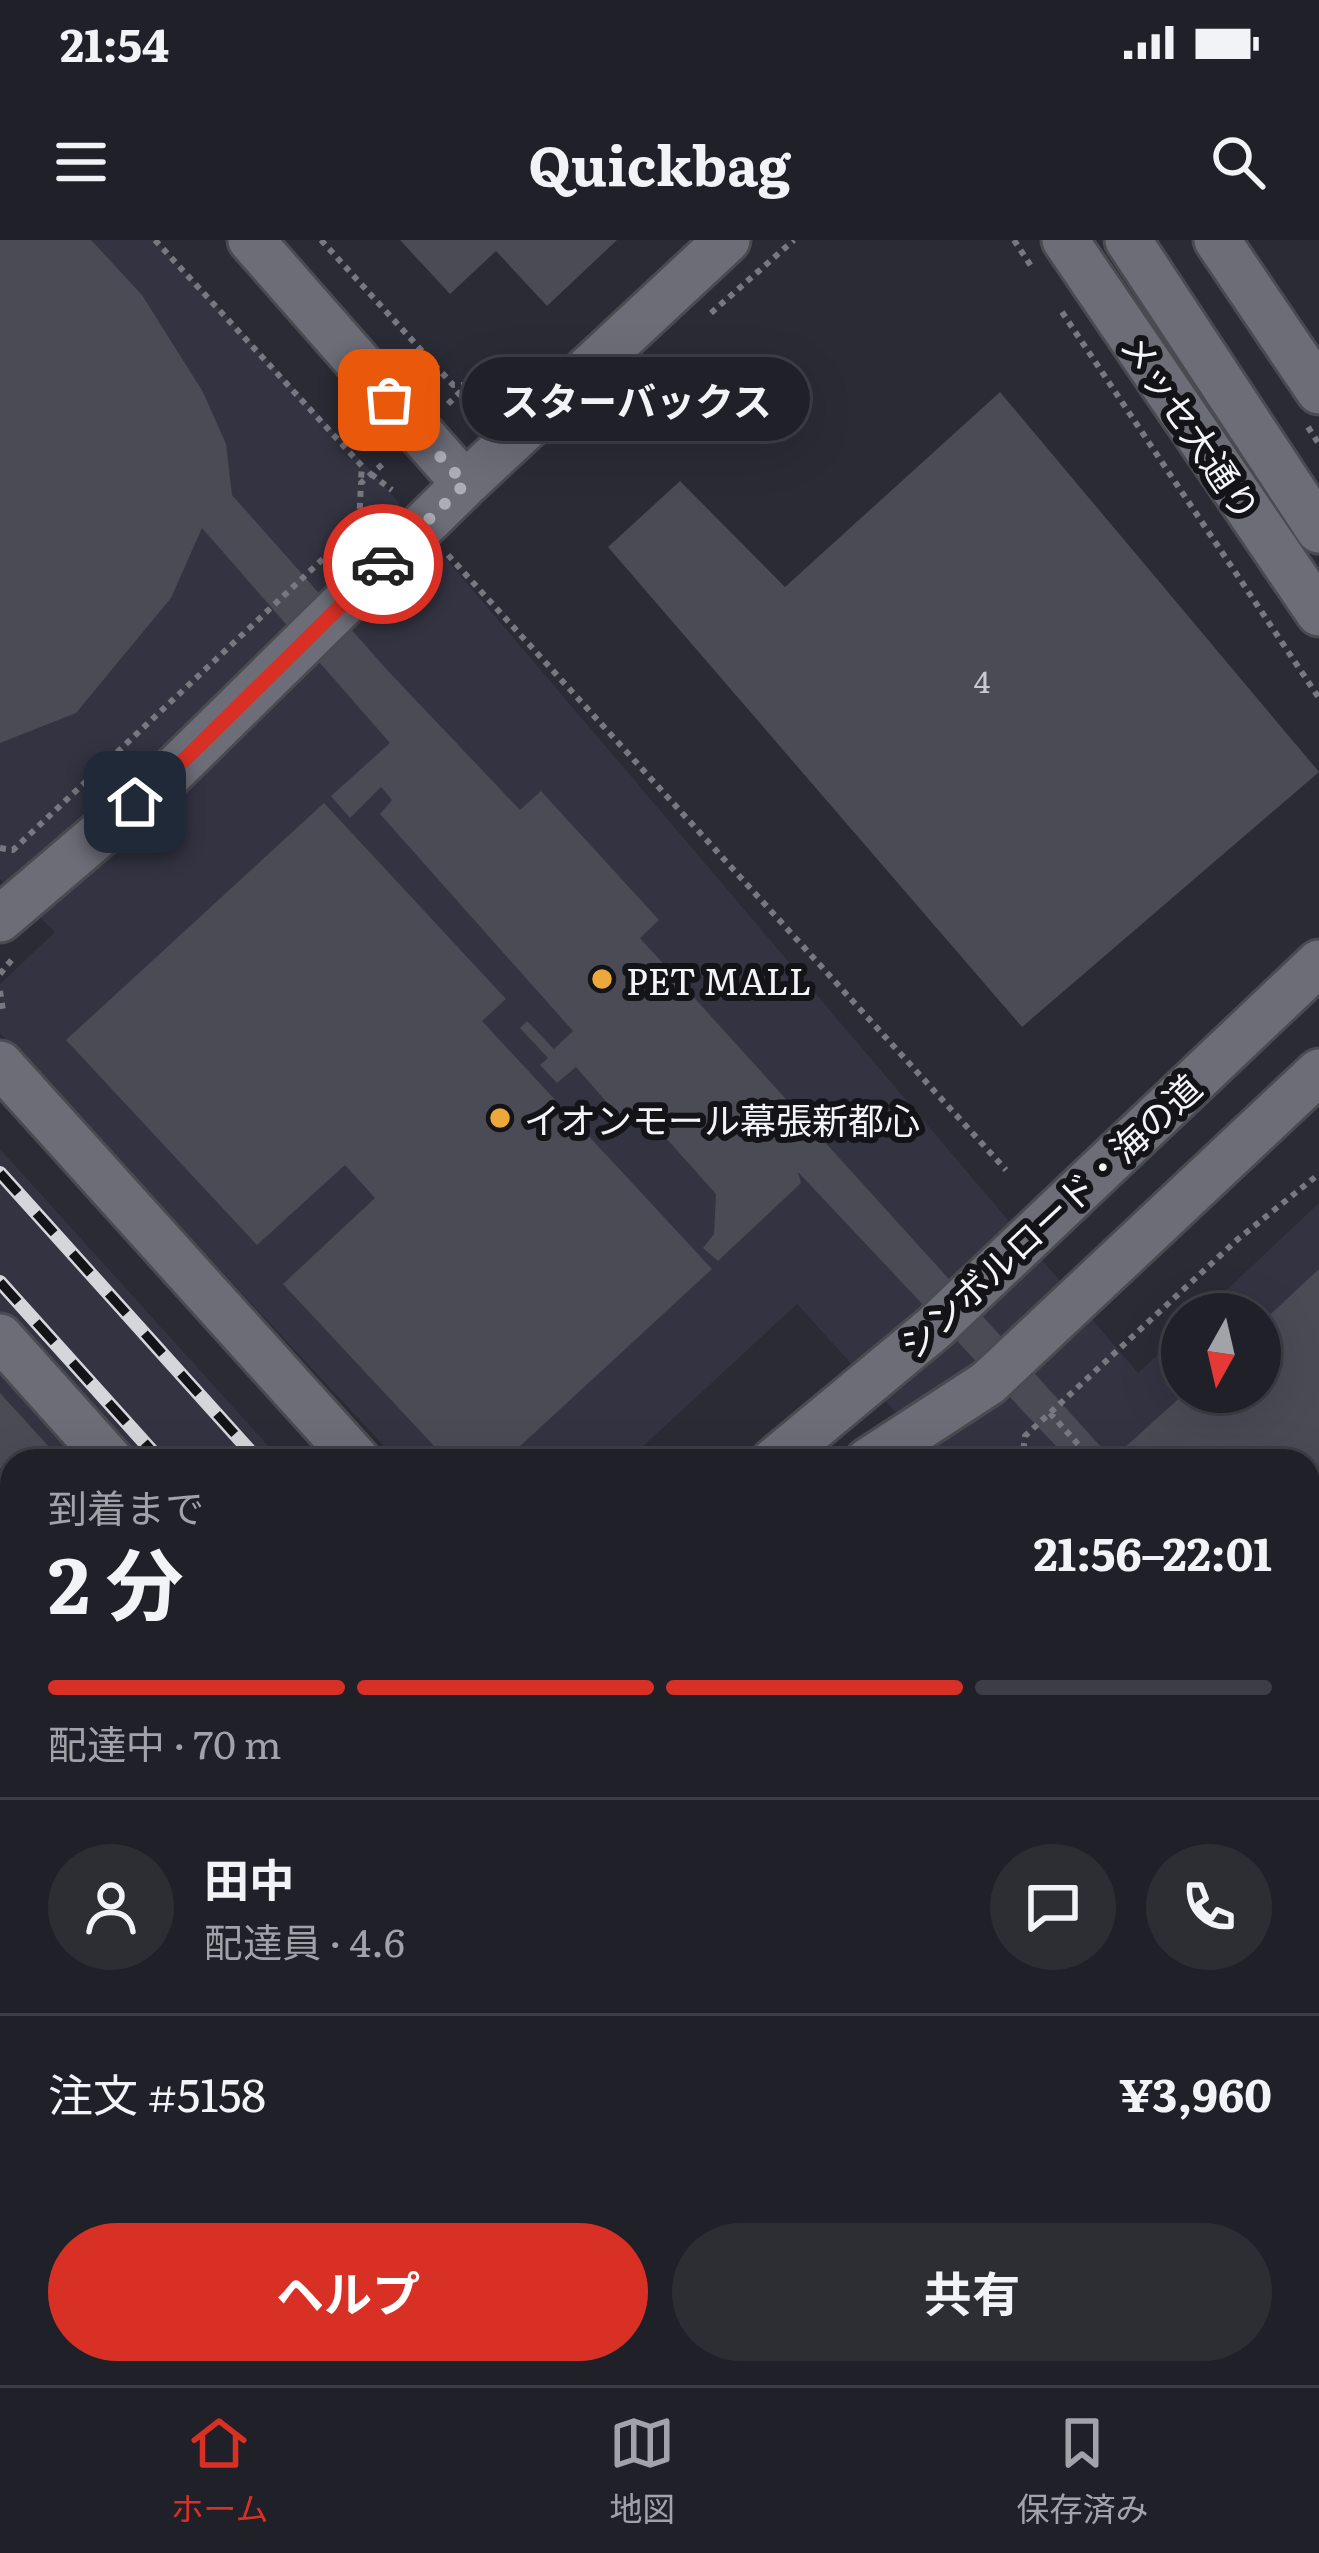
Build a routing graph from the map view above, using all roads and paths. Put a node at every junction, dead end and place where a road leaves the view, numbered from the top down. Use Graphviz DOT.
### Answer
graph roads {
  1 [pos="155,240"];
  2 [pos="251,240"];
  3 [pos="321,240"];
  4 [pos="727,240"];
  5 [pos="1014,240"];
  6 [pos="1065,240"];
  7 [pos="1128,240"];
  8 [pos="1217,240"];
  9 [pos="1041,280"];
  10 [pos="1054,300"];
  11 [pos="525,372"];
  12 [pos="467,385"];
  13 [pos="1319,391"];
  14 [pos="445,406"];
  15 [pos="385,462"];
  16 [pos="370,474"];
  17 [pos="361,483"];
  18 [pos="465,484"];
  19 [pos="392,490"];
  20 [pos="1319,530"];
  21 [pos="443,549"];
  22 [pos="1319,613"];
  23 [pos="1319,698"];
  24 [pos="0,848"];
  25 [pos="0,919"];
  26 [pos="1319,963"];
  27 [pos="0,991"];
  28 [pos="3,1011"];
  29 [pos="0,1064"];
  30 [pos="1319,1072"];
  31 [pos="1006,1170"];
  32 [pos="1319,1174"];
  33 [pos="0,1337"];
  34 [pos="1050,1413"];
  35 [pos="100,1449"];
  36 [pos="347,1449"];
  37 [pos="788,1449"];
  38 [pos="886,1449"];
  39 [pos="1023,1449"];
  40 [pos="1082,1449"];
  1 -- 17 [label="path"];
  2 -- 18 [label="street"];
  3 -- 12 [label="path"];
  4 -- 18 [label="street"];
  5 -- 9 [label="path"];
  6 -- 22 [label="street, メッセ大通り"];
  7 -- 20 [label="street, メッセ大通り"];
  8 -- 13 [label="street"];
  10 -- 23 [label="path"];
  11 -- 12 [label="path"];
  12 -- 14 [label="path"];
  15 -- 16 [label="path"];
  16 -- 17 [label="path"];
  16 -- 19 [label="path"];
  17 -- 24 [label="path"];
  18 -- 25 [label="street"];
  21 -- 31 [label="path"];
  26 -- 37 [label="street, シンボルロード・海の道"];
  27 -- 28 [label="path"];
  29 -- 36 [label="street"];
  30 -- 38 [label="street"];
  32 -- 34 [label="path"];
  33 -- 35 [label="street"];
  34 -- 39 [label="path"];
  34 -- 40 [label="path"];
}
